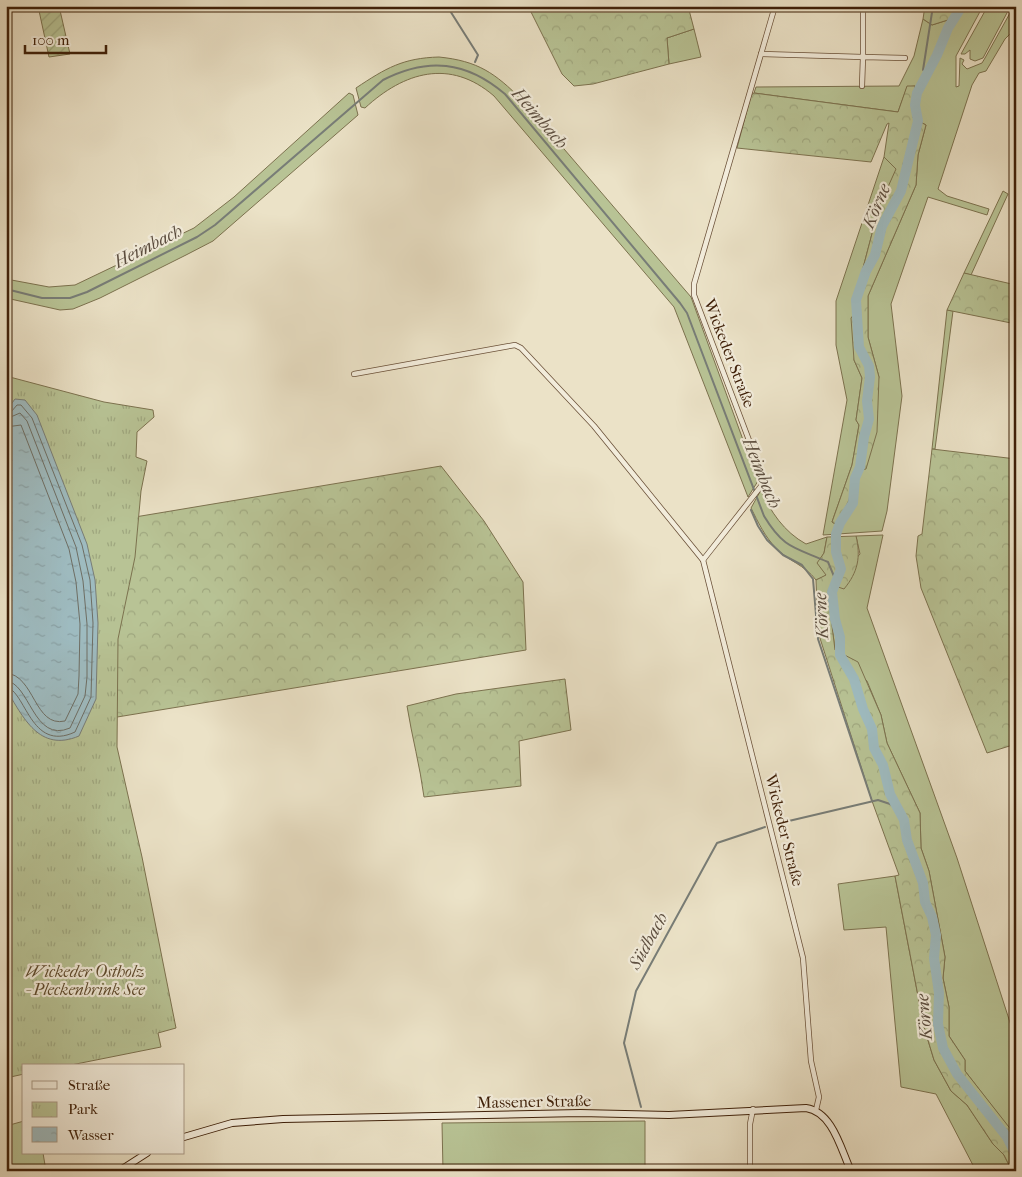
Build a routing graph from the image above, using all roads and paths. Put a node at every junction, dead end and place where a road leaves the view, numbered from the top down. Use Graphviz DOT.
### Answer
graph roads {
  1 [pos="775,6"];
  2 [pos="863,6"];
  3 [pos="761,54"];
  4 [pos="863,57"];
  5 [pos="905,58"];
  6 [pos="862,86"];
  7 [pos="354,374"];
  8 [pos="703,560"];
  9 [pos="753,1109"];
  10 [pos="816,1110"];
  11 [pos="185,1137"];
  12 [pos="145,1154"];
  13 [pos="118,1171"];
  14 [pos="750,1171"];
  15 [pos="851,1171"];
  1 -- 3 [label="street, Wickeder Straße"];
  2 -- 4 [label="street"];
  3 -- 4 [label="street"];
  3 -- 8 [label="street, Wickeder Straße"];
  4 -- 5 [label="street"];
  4 -- 6 [label="street"];
  7 -- 8 [label="street, Wickeder Straße"];
  8 -- 10 [label="street, Wickeder Straße"];
  9 -- 10 [label="main road, Massener Straße"];
  9 -- 11 [label="main road, Massener Straße"];
  9 -- 14 [label="street"];
  10 -- 15 [label="main road"];
  12 -- 13 [label="main road"];
}
